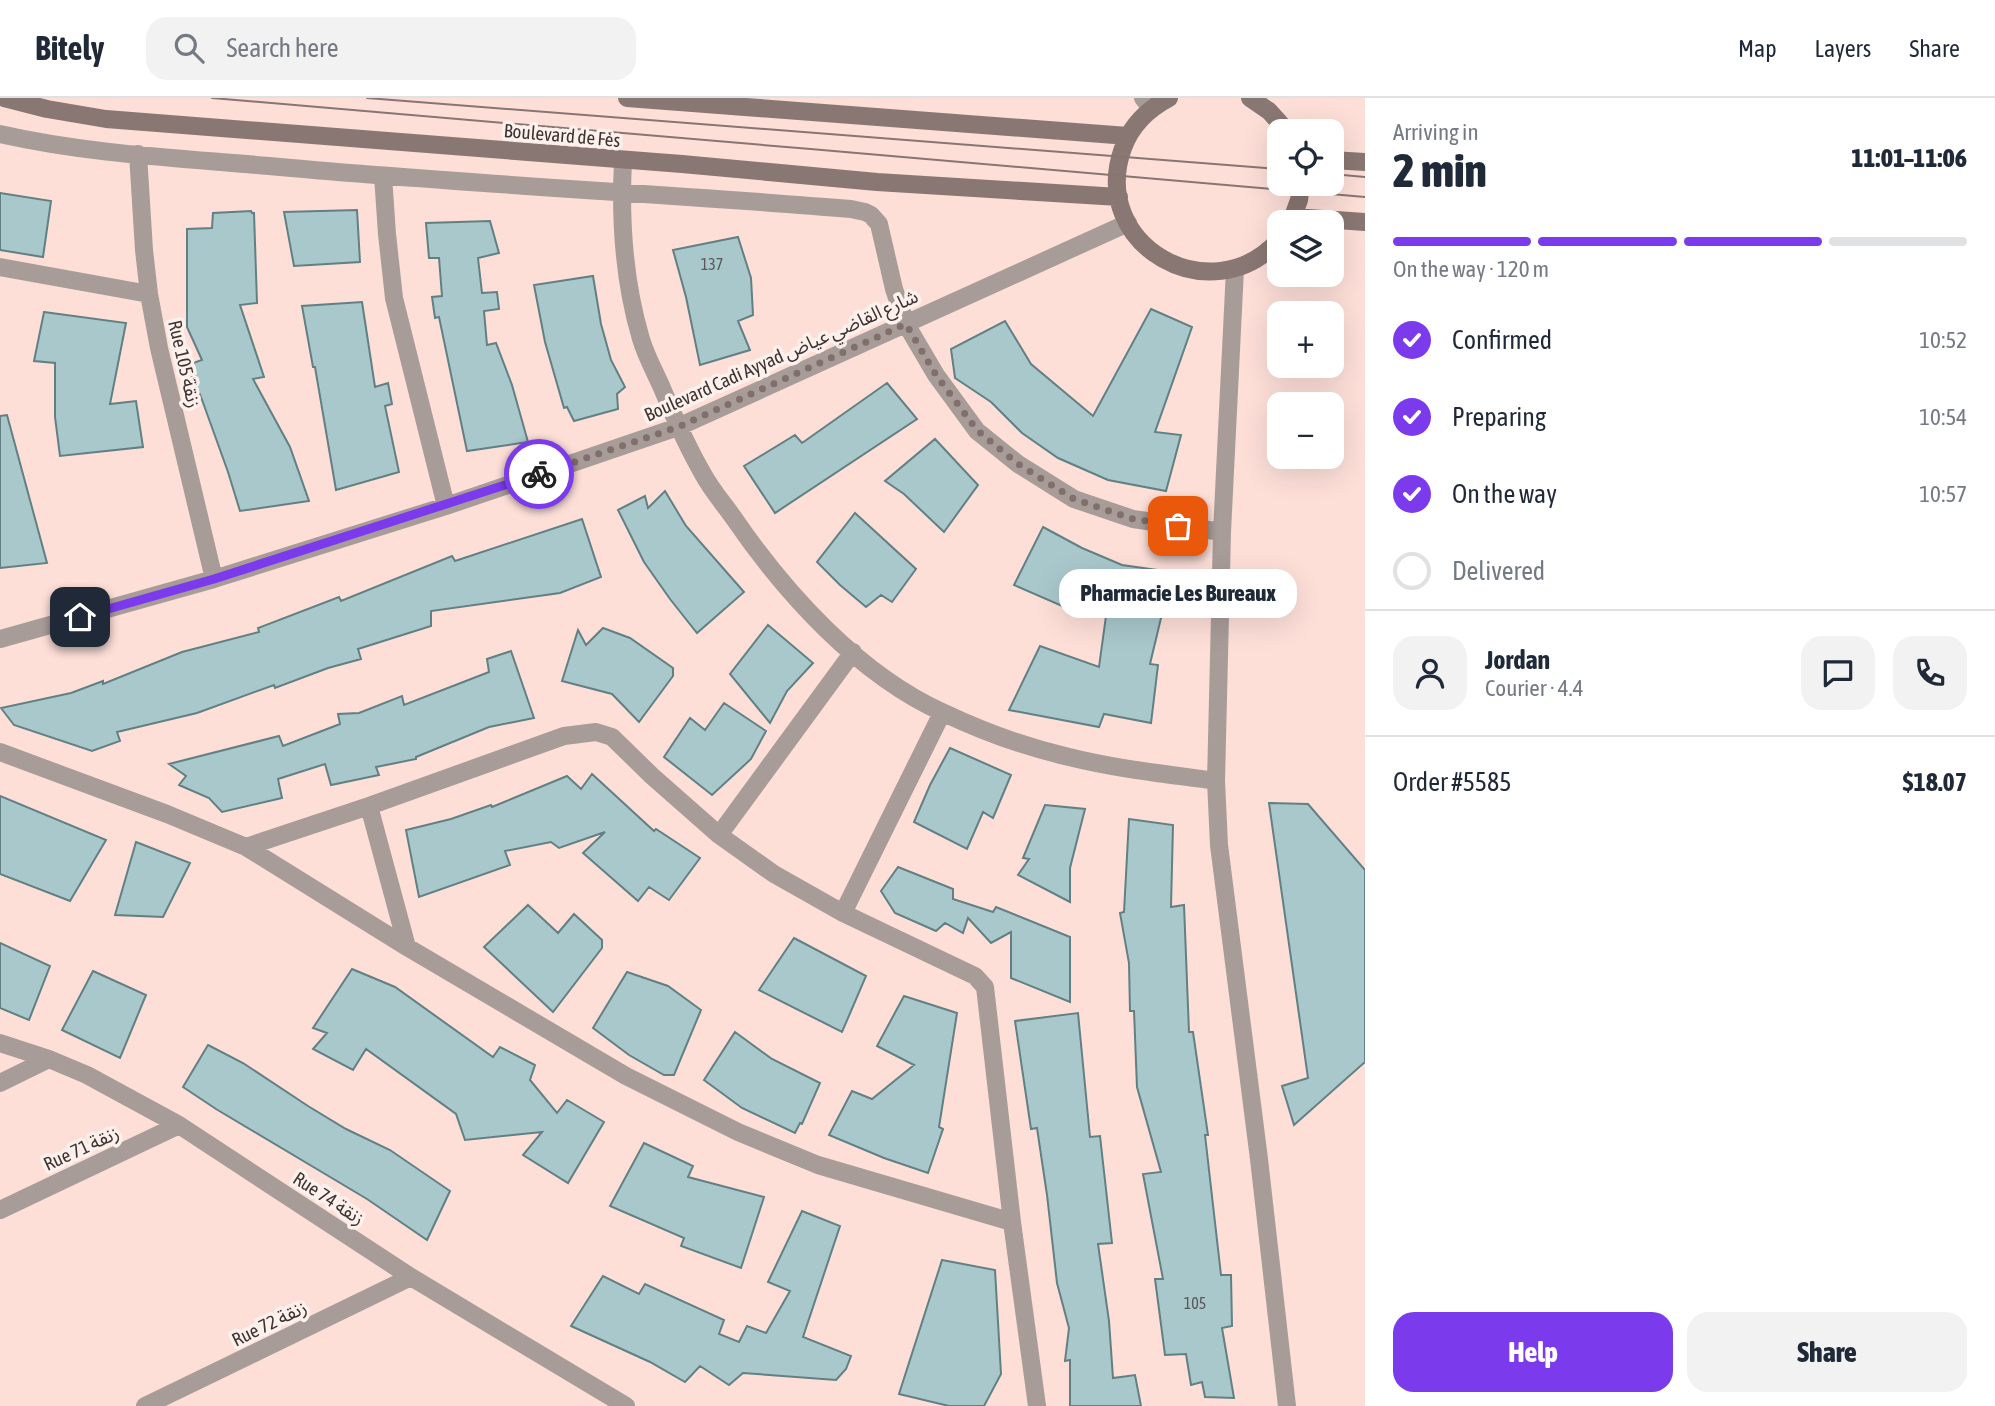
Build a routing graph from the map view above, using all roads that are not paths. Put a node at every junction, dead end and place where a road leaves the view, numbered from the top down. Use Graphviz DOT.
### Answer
graph roads {
  1 [pos="4,98"];
  2 [pos="627,98"];
  3 [pos="1169,98"];
  4 [pos="1250,98"];
  5 [pos="1147,103"];
  6 [pos="1277,119"];
  7 [pos="0,134"];
  8 [pos="1128,136"];
  9 [pos="138,154"];
  10 [pos="623,161"];
  11 [pos="1344,161"];
  12 [pos="1365,162"];
  13 [pos="383,176"];
  14 [pos="621,192"];
  15 [pos="1119,197"];
  16 [pos="1344,221"];
  17 [pos="1365,222"];
  18 [pos="1128,223"];
  19 [pos="1267,250"];
  20 [pos="0,267"];
  21 [pos="1235,269"];
  22 [pos="149,293"];
  23 [pos="906,324"];
  24 [pos="678,427"];
  25 [pos="446,506"];
  26 [pos="1222,532"];
  27 [pos="214,579"];
  28 [pos="0,639"];
  29 [pos="853,652"];
  30 [pos="942,713"];
  31 [pos="0,752"];
  32 [pos="1216,781"];
  33 [pos="369,806"];
  34 [pos="719,835"];
  35 [pos="246,846"];
  36 [pos="844,913"];
  37 [pos="407,947"];
  38 [pos="0,1043"];
  39 [pos="48,1059"];
  40 [pos="0,1083"];
  41 [pos="179,1125"];
  42 [pos="0,1210"];
  43 [pos="1012,1222"];
  44 [pos="411,1277"];
  45 [pos="145,1406"];
  46 [pos="626,1406"];
  47 [pos="1037,1406"];
  48 [pos="1287,1406"];
  1 -- 10 [label="street, Boulevard de Fès"];
  2 -- 8 [label="street"];
  3 -- 5 [label="street"];
  4 -- 6 [label="street"];
  5 -- 8 [label="street"];
  7 -- 9 [label="street"];
  8 -- 15 [label="street"];
  9 -- 13 [label="street"];
  9 -- 22 [label="street, Rue 105 زنقة"];
  10 -- 14 [label="street"];
  10 -- 15 [label="street, Boulevard de Fès"];
  11 -- 12 [label="street"];
  13 -- 14 [label="street"];
  13 -- 25 [label="street"];
  14 -- 23 [label="street"];
  14 -- 24 [label="street"];
  15 -- 18 [label="street"];
  16 -- 17 [label="street"];
  18 -- 21 [label="street"];
  18 -- 23 [label="street, Boulevard Cadi Ayyad شارع القاضي عياض"];
  19 -- 21 [label="street"];
  20 -- 22 [label="street"];
  21 -- 26 [label="street"];
  22 -- 27 [label="street, Rue 105 زنقة"];
  23 -- 24 [label="street, Boulevard Cadi Ayyad شارع القاضي عياض"];
  23 -- 26 [label="street"];
  24 -- 25 [label="street, Boulevard Cadi Ayyad شارع القاضي عياض"];
  24 -- 29 [label="street"];
  25 -- 27 [label="street, Boulevard Cadi Ayyad شارع القاضي عياض"];
  26 -- 32 [label="street"];
  27 -- 28 [label="street, Boulevard Cadi Ayyad شارع القاضي عياض"];
  29 -- 30 [label="street"];
  29 -- 34 [label="street"];
  30 -- 32 [label="street"];
  30 -- 36 [label="street"];
  31 -- 35 [label="street"];
  32 -- 48 [label="street"];
  33 -- 34 [label="street"];
  33 -- 35 [label="street"];
  33 -- 37 [label="street"];
  34 -- 36 [label="street"];
  35 -- 37 [label="street"];
  36 -- 43 [label="street"];
  37 -- 43 [label="street"];
  38 -- 39 [label="street, Rue 74 زنقة"];
  39 -- 40 [label="street"];
  39 -- 41 [label="street, Rue 74 زنقة"];
  41 -- 42 [label="street, Rue 71 زنقة"];
  41 -- 44 [label="street, Rue 74 زنقة"];
  43 -- 47 [label="street"];
  44 -- 45 [label="street, Rue 72 زنقة"];
  44 -- 46 [label="street, Rue 74 زنقة"];
}
